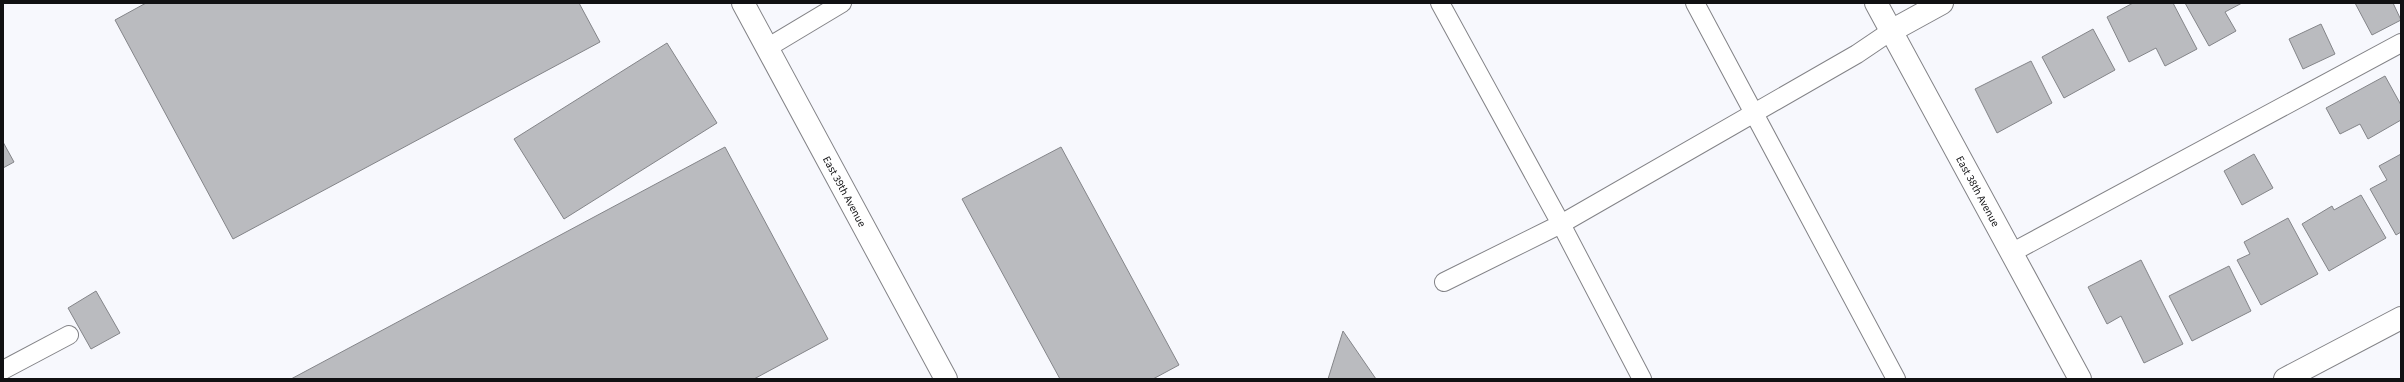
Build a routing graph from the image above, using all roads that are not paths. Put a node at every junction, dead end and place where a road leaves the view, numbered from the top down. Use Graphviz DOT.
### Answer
graph roads {
  1 [pos="743,3"];
  2 [pos="842,3"];
  3 [pos="1440,3"];
  4 [pos="1695,3"];
  5 [pos="1876,3"];
  6 [pos="1942,3"];
  7 [pos="1891,30"];
  8 [pos="2401,43"];
  9 [pos="767,48"];
  10 [pos="1754,114"];
  11 [pos="1561,224"];
  12 [pos="2011,253"];
  13 [pos="1444,282"];
  14 [pos="2401,318"];
  15 [pos="69,335"];
  16 [pos="3,370"];
  17 [pos="946,379"];
  18 [pos="1642,379"];
  19 [pos="1896,379"];
  20 [pos="2080,379"];
  21 [pos="2285,379"];
  1 -- 9 [label="street, East 39th Avenue"];
  2 -- 9 [label="lane"];
  3 -- 11 [label="lane"];
  4 -- 10 [label="lane"];
  5 -- 7 [label="street, East 38th Avenue"];
  6 -- 7 [label="street"];
  7 -- 10 [label="lane"];
  7 -- 12 [label="street, East 38th Avenue"];
  8 -- 12 [label="lane"];
  9 -- 17 [label="street, East 39th Avenue"];
  10 -- 11 [label="lane"];
  10 -- 19 [label="lane"];
  11 -- 13 [label="lane"];
  11 -- 18 [label="lane"];
  12 -- 20 [label="street, East 38th Avenue"];
  14 -- 21 [label="street"];
  15 -- 16 [label="lane"];
}
